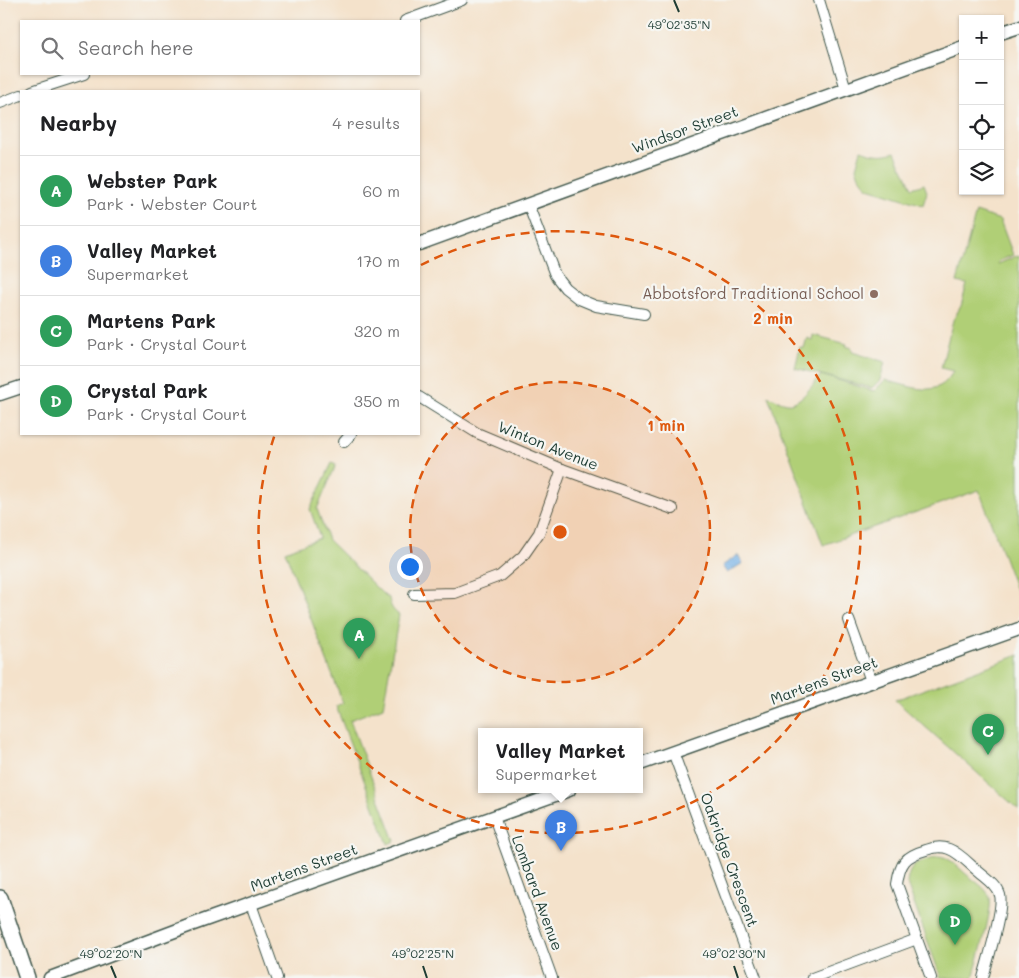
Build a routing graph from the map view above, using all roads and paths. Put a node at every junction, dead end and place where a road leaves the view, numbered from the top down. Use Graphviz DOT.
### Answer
graph roads {
  1 [pos="462,0"];
  2 [pos="819,0"];
  3 [pos="408,20"];
  4 [pos="1019,27"];
  5 [pos="1004,32"];
  6 [pos="959,48"];
  7 [pos="81,75"];
  8 [pos="846,89"];
  9 [pos="35,90"];
  10 [pos="20,95"];
  11 [pos="0,103"];
  12 [pos="528,204"];
  13 [pos="420,244"];
  14 [pos="644,314"];
  15 [pos="20,387"];
  16 [pos="0,394"];
  17 [pos="420,398"];
  18 [pos="350,435"];
  19 [pos="344,442"];
  20 [pos="562,469"];
  21 [pos="673,509"];
  22 [pos="414,594"];
  23 [pos="848,620"];
  24 [pos="1019,629"];
  25 [pos="871,681"];
  26 [pos="673,752"];
  27 [pos="643,763"];
  28 [pos="561,793"];
  29 [pos="494,817"];
  30 [pos="0,898"];
  31 [pos="251,904"];
  32 [pos="917,939"];
  33 [pos="27,978"];
  34 [pos="50,978"];
  35 [pos="277,978"];
  36 [pos="552,978"];
  37 [pos="756,978"];
  38 [pos="812,978"];
  39 [pos="931,978"];
  40 [pos="983,978"];
  1 -- 3 [label="street"];
  2 -- 8 [label="street"];
  4 -- 5 [label="street"];
  6 -- 8 [label="street, Windsor Street"];
  7 -- 9 [label="street"];
  8 -- 12 [label="street, Windsor Street"];
  10 -- 11 [label="street"];
  12 -- 13 [label="street, Windsor Street"];
  12 -- 14 [label="street"];
  15 -- 16 [label="street"];
  17 -- 20 [label="street, Winton Avenue"];
  18 -- 19 [label="street"];
  20 -- 21 [label="street, Winton Avenue"];
  20 -- 22 [label="street"];
  23 -- 25 [label="street"];
  24 -- 25 [label="street, Martens Street"];
  25 -- 26 [label="street, Martens Street"];
  26 -- 27 [label="street, Martens Street"];
  26 -- 37 [label="street, Oakridge Crescent"];
  28 -- 29 [label="street, Martens Street"];
  29 -- 31 [label="street, Martens Street"];
  29 -- 36 [label="street, Lombard Avenue"];
  30 -- 33 [label="main road"];
  31 -- 34 [label="street, Martens Street"];
  31 -- 35 [label="street"];
  32 -- 38 [label="street"];
  32 -- 39 [label="street"];
  32 -- 40 [label="street"];
}
